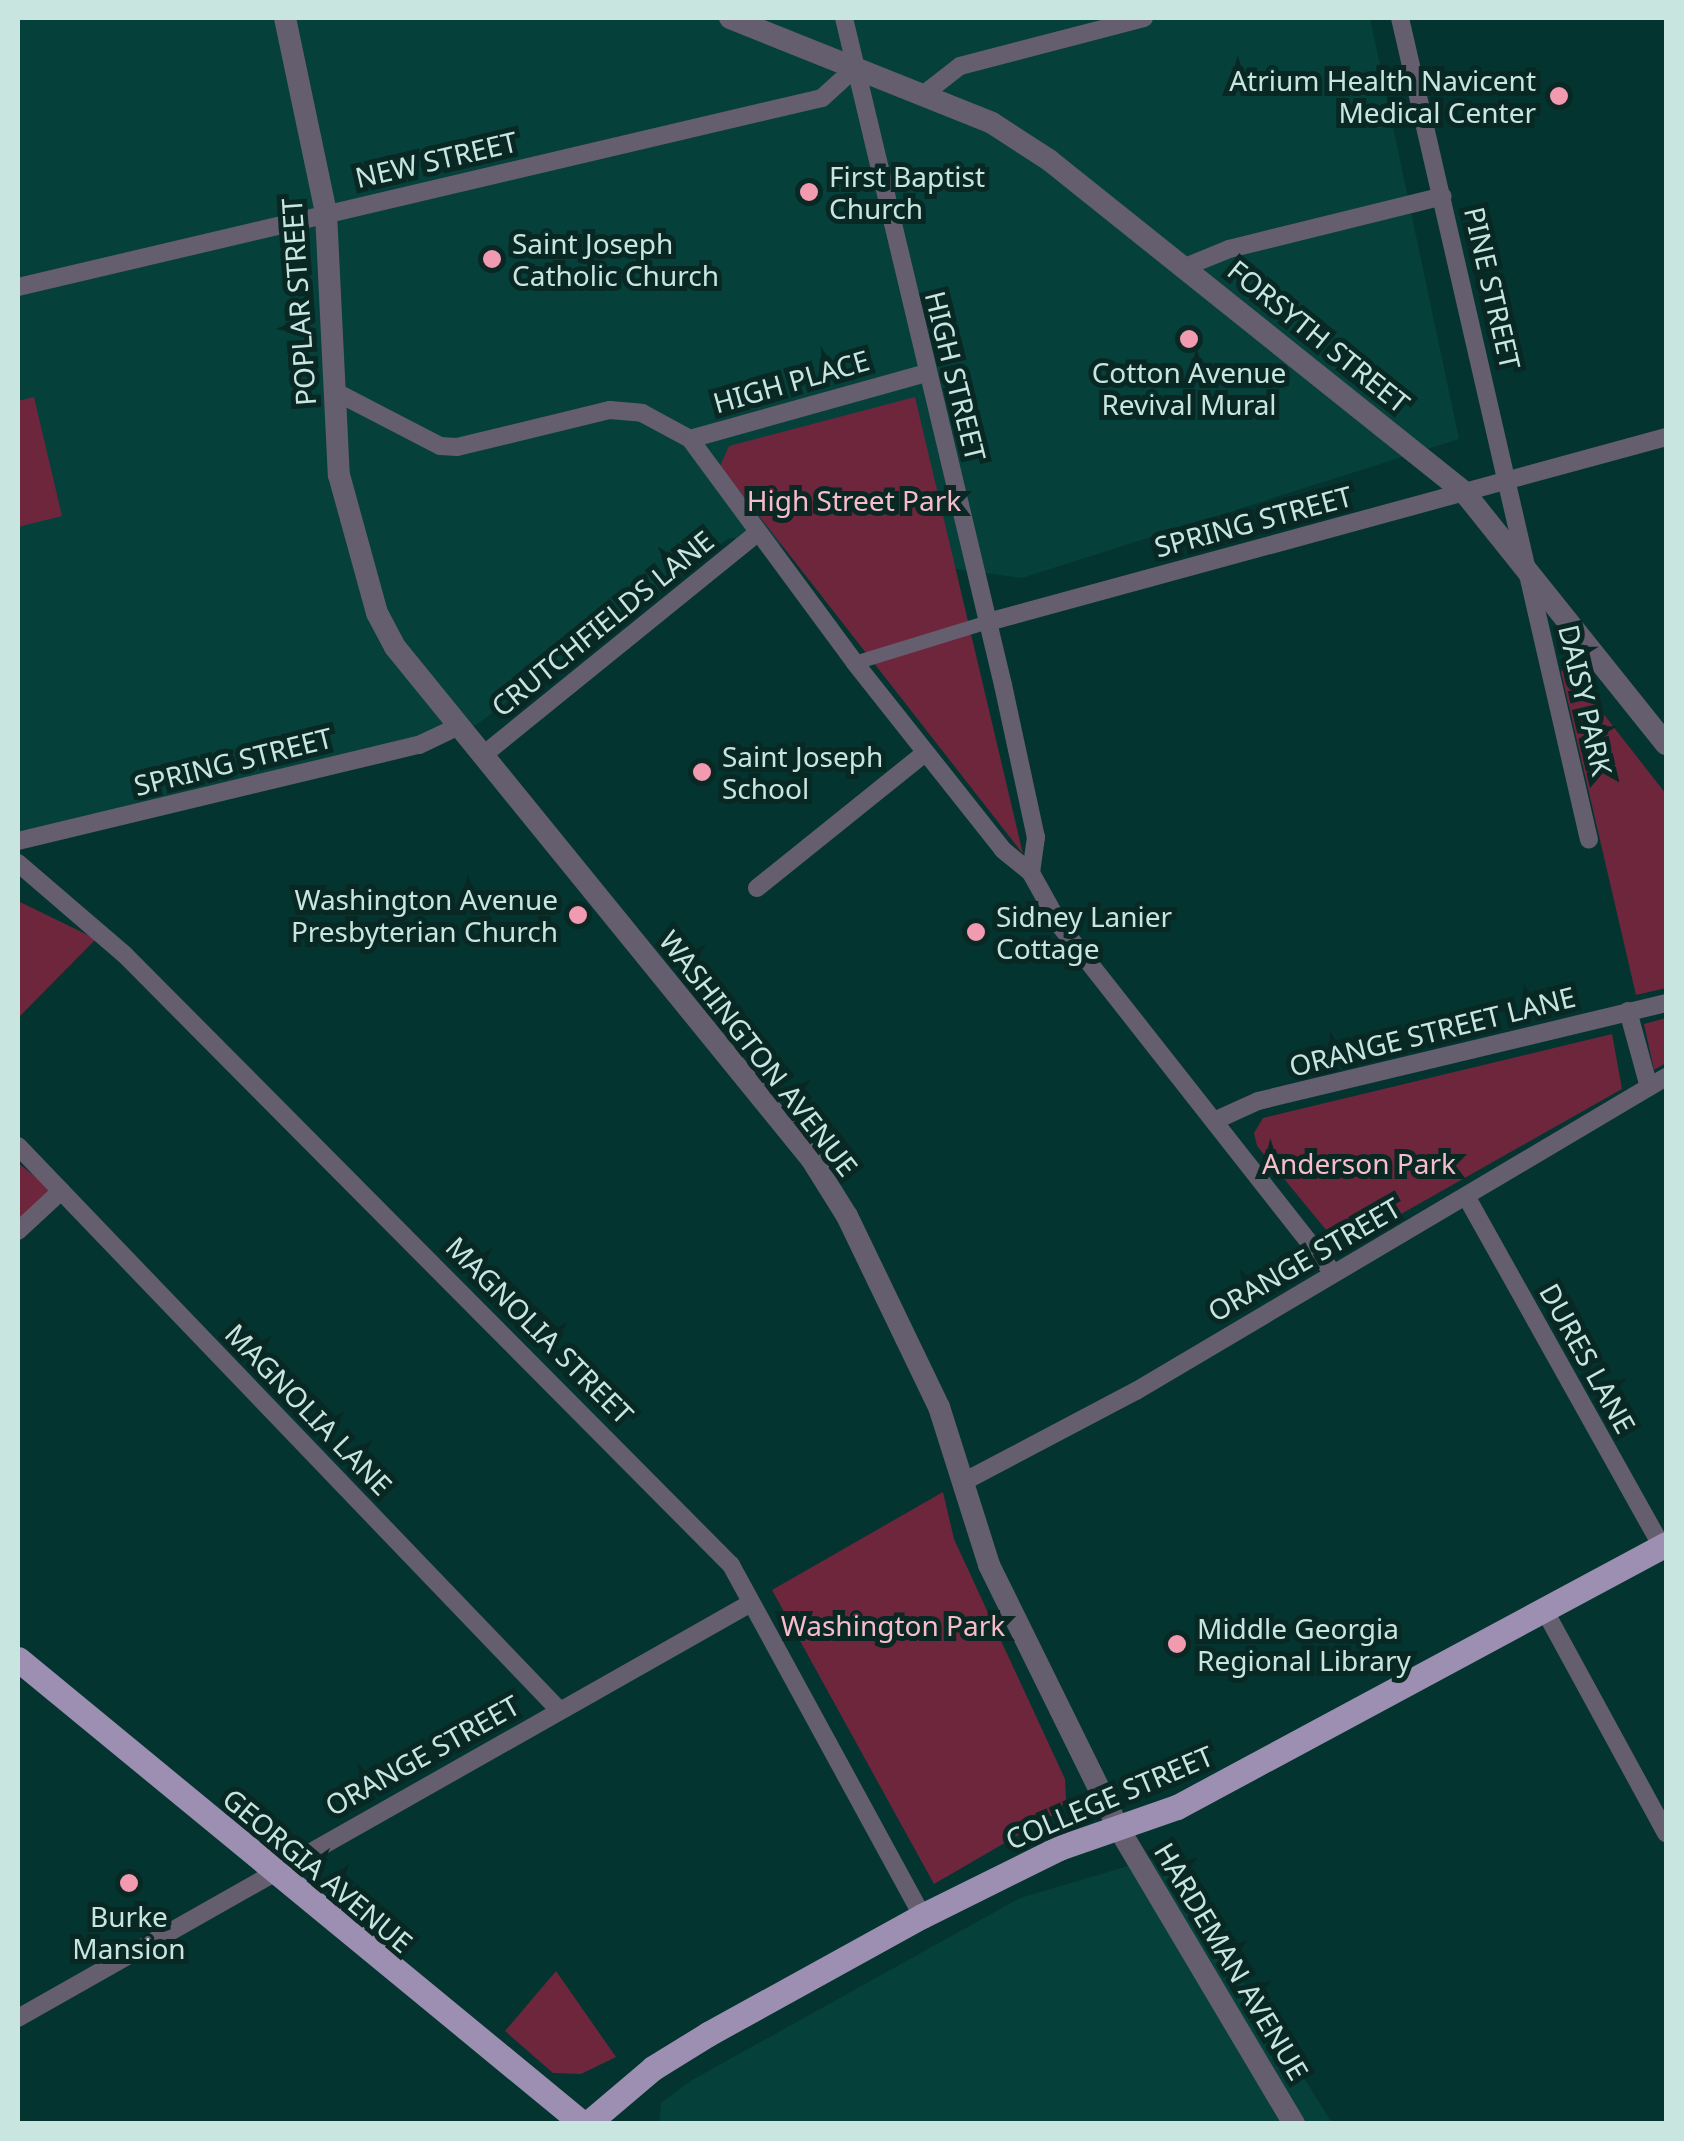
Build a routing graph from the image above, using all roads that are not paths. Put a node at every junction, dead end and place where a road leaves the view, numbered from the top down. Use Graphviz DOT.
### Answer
graph roads {
  1 [pos="285,18"];
  2 [pos="730,18"];
  3 [pos="844,18"];
  4 [pos="1144,18"];
  5 [pos="1400,18"];
  6 [pos="856,68"];
  7 [pos="924,94"];
  8 [pos="1443,196"];
  9 [pos="326,213"];
  10 [pos="1186,266"];
  11 [pos="18,287"];
  12 [pos="926,373"];
  13 [pos="334,392"];
  14 [pos="1666,436"];
  15 [pos="690,439"];
  16 [pos="1511,479"];
  17 [pos="1464,492"];
  18 [pos="350,525"];
  19 [pos="756,534"];
  20 [pos="1529,571"];
  21 [pos="988,622"];
  22 [pos="854,664"];
  23 [pos="458,726"];
  24 [pos="1666,744"];
  25 [pos="925,753"];
  26 [pos="482,756"];
  27 [pos="1589,840"];
  28 [pos="18,841"];
  29 [pos="18,863"];
  30 [pos="1031,874"];
  31 [pos="757,888"];
  32 [pos="1666,1003"];
  33 [pos="1628,1011"];
  34 [pos="1666,1078"];
  35 [pos="1649,1087"];
  36 [pos="1214,1121"];
  37 [pos="18,1146"];
  38 [pos="62,1190"];
  39 [pos="1466,1196"];
  40 [pos="18,1231"];
  41 [pos="1333,1273"];
  42 [pos="965,1481"];
  43 [pos="1664,1545"];
  44 [pos="751,1603"];
  45 [pos="1546,1613"];
  46 [pos="18,1659"];
  47 [pos="559,1710"];
  48 [pos="1120,1829"];
  49 [pos="1666,1833"];
  50 [pos="272,1870"];
  51 [pos="922,1916"];
  52 [pos="18,2018"];
  53 [pos="585,2124"];
  54 [pos="1294,2124"];
  1 -- 9 [label="street, POPLAR STREET"];
  2 -- 6 [label="street, FORSYTH STREET"];
  3 -- 6 [label="street, HIGH STREET"];
  4 -- 7 [label="street"];
  5 -- 8 [label="street, PINE STREET"];
  6 -- 7 [label="street, FORSYTH STREET"];
  6 -- 9 [label="street, NEW STREET"];
  6 -- 12 [label="street, HIGH STREET"];
  7 -- 10 [label="street, FORSYTH STREET"];
  8 -- 10 [label="street"];
  8 -- 16 [label="street, PINE STREET"];
  9 -- 11 [label="street, NEW STREET"];
  9 -- 13 [label="street, POPLAR STREET"];
  10 -- 17 [label="street, FORSYTH STREET"];
  12 -- 15 [label="street, HIGH PLACE"];
  12 -- 21 [label="street, HIGH STREET"];
  13 -- 15 [label="street, HIGH PLACE"];
  13 -- 18 [label="street, POPLAR STREET"];
  14 -- 16 [label="street, SPRING STREET"];
  15 -- 19 [label="street"];
  16 -- 17 [label="street, SPRING STREET"];
  16 -- 20 [label="street, PINE STREET"];
  17 -- 20 [label="street, FORSYTH STREET"];
  17 -- 21 [label="street, SPRING STREET"];
  18 -- 23 [label="street, WASHINGTON AVENUE"];
  19 -- 22 [label="street"];
  19 -- 26 [label="street, CRUTCHFIELDS LANE"];
  20 -- 24 [label="street, FORSYTH STREET"];
  20 -- 27 [label="street, DAISY PARK"];
  21 -- 22 [label="street, SPRING STREET"];
  21 -- 30 [label="street, HIGH STREET"];
  22 -- 25 [label="street"];
  23 -- 26 [label="street, WASHINGTON AVENUE"];
  23 -- 28 [label="street, SPRING STREET"];
  25 -- 30 [label="street"];
  25 -- 31 [label="street"];
  26 -- 42 [label="street, WASHINGTON AVENUE"];
  29 -- 44 [label="street, MAGNOLIA STREET"];
  30 -- 36 [label="street"];
  32 -- 33 [label="street, ORANGE STREET LANE"];
  33 -- 35 [label="street"];
  33 -- 36 [label="street, ORANGE STREET LANE"];
  34 -- 35 [label="street, ORANGE STREET"];
  35 -- 39 [label="street, ORANGE STREET"];
  36 -- 41 [label="street"];
  37 -- 38 [label="street, MAGNOLIA LANE"];
  38 -- 40 [label="street"];
  38 -- 47 [label="street, MAGNOLIA LANE"];
  39 -- 41 [label="street, ORANGE STREET"];
  39 -- 43 [label="street, DURES LANE"];
  41 -- 42 [label="street, ORANGE STREET"];
  42 -- 48 [label="street, WASHINGTON AVENUE"];
  43 -- 45 [label="main road, COLLEGE STREET"];
  44 -- 47 [label="street, ORANGE STREET"];
  44 -- 51 [label="street, MAGNOLIA STREET"];
  45 -- 48 [label="main road, COLLEGE STREET"];
  45 -- 49 [label="street"];
  46 -- 50 [label="main road, GEORGIA AVENUE"];
  47 -- 50 [label="street, ORANGE STREET"];
  48 -- 51 [label="main road, COLLEGE STREET"];
  48 -- 54 [label="street, HARDEMAN AVENUE"];
  50 -- 52 [label="street, ORANGE STREET"];
  50 -- 53 [label="main road, GEORGIA AVENUE"];
  51 -- 53 [label="main road, COLLEGE STREET"];
}
